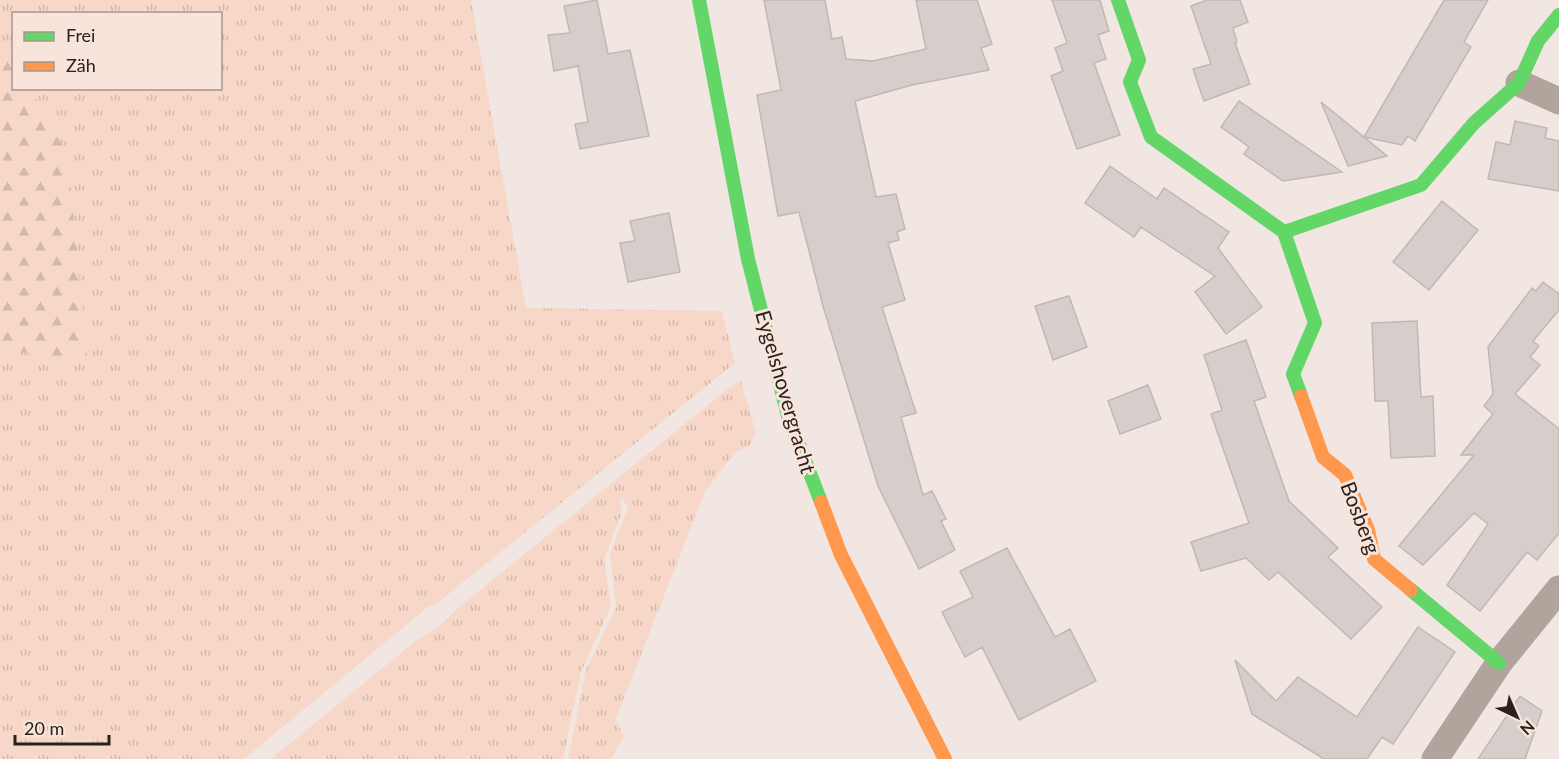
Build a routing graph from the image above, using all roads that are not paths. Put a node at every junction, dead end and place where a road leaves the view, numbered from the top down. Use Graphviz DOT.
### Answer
graph roads {
  1 [pos="699,0"];
  2 [pos="1118,0"];
  3 [pos="1559,15"];
  4 [pos="1519,83"];
  5 [pos="1559,101"];
  6 [pos="1284,232"];
  7 [pos="1559,589"];
  8 [pos="1500,663"];
  9 [pos="945,759"];
  10 [pos="1435,759"];
  1 -- 9 [label="street, Eygelshovergracht"];
  2 -- 6 [label="street"];
  3 -- 4 [label="street"];
  4 -- 5 [label="street"];
  4 -- 6 [label="street"];
  6 -- 8 [label="street, Bosberg"];
  7 -- 8 [label="street"];
  8 -- 10 [label="street"];
}
